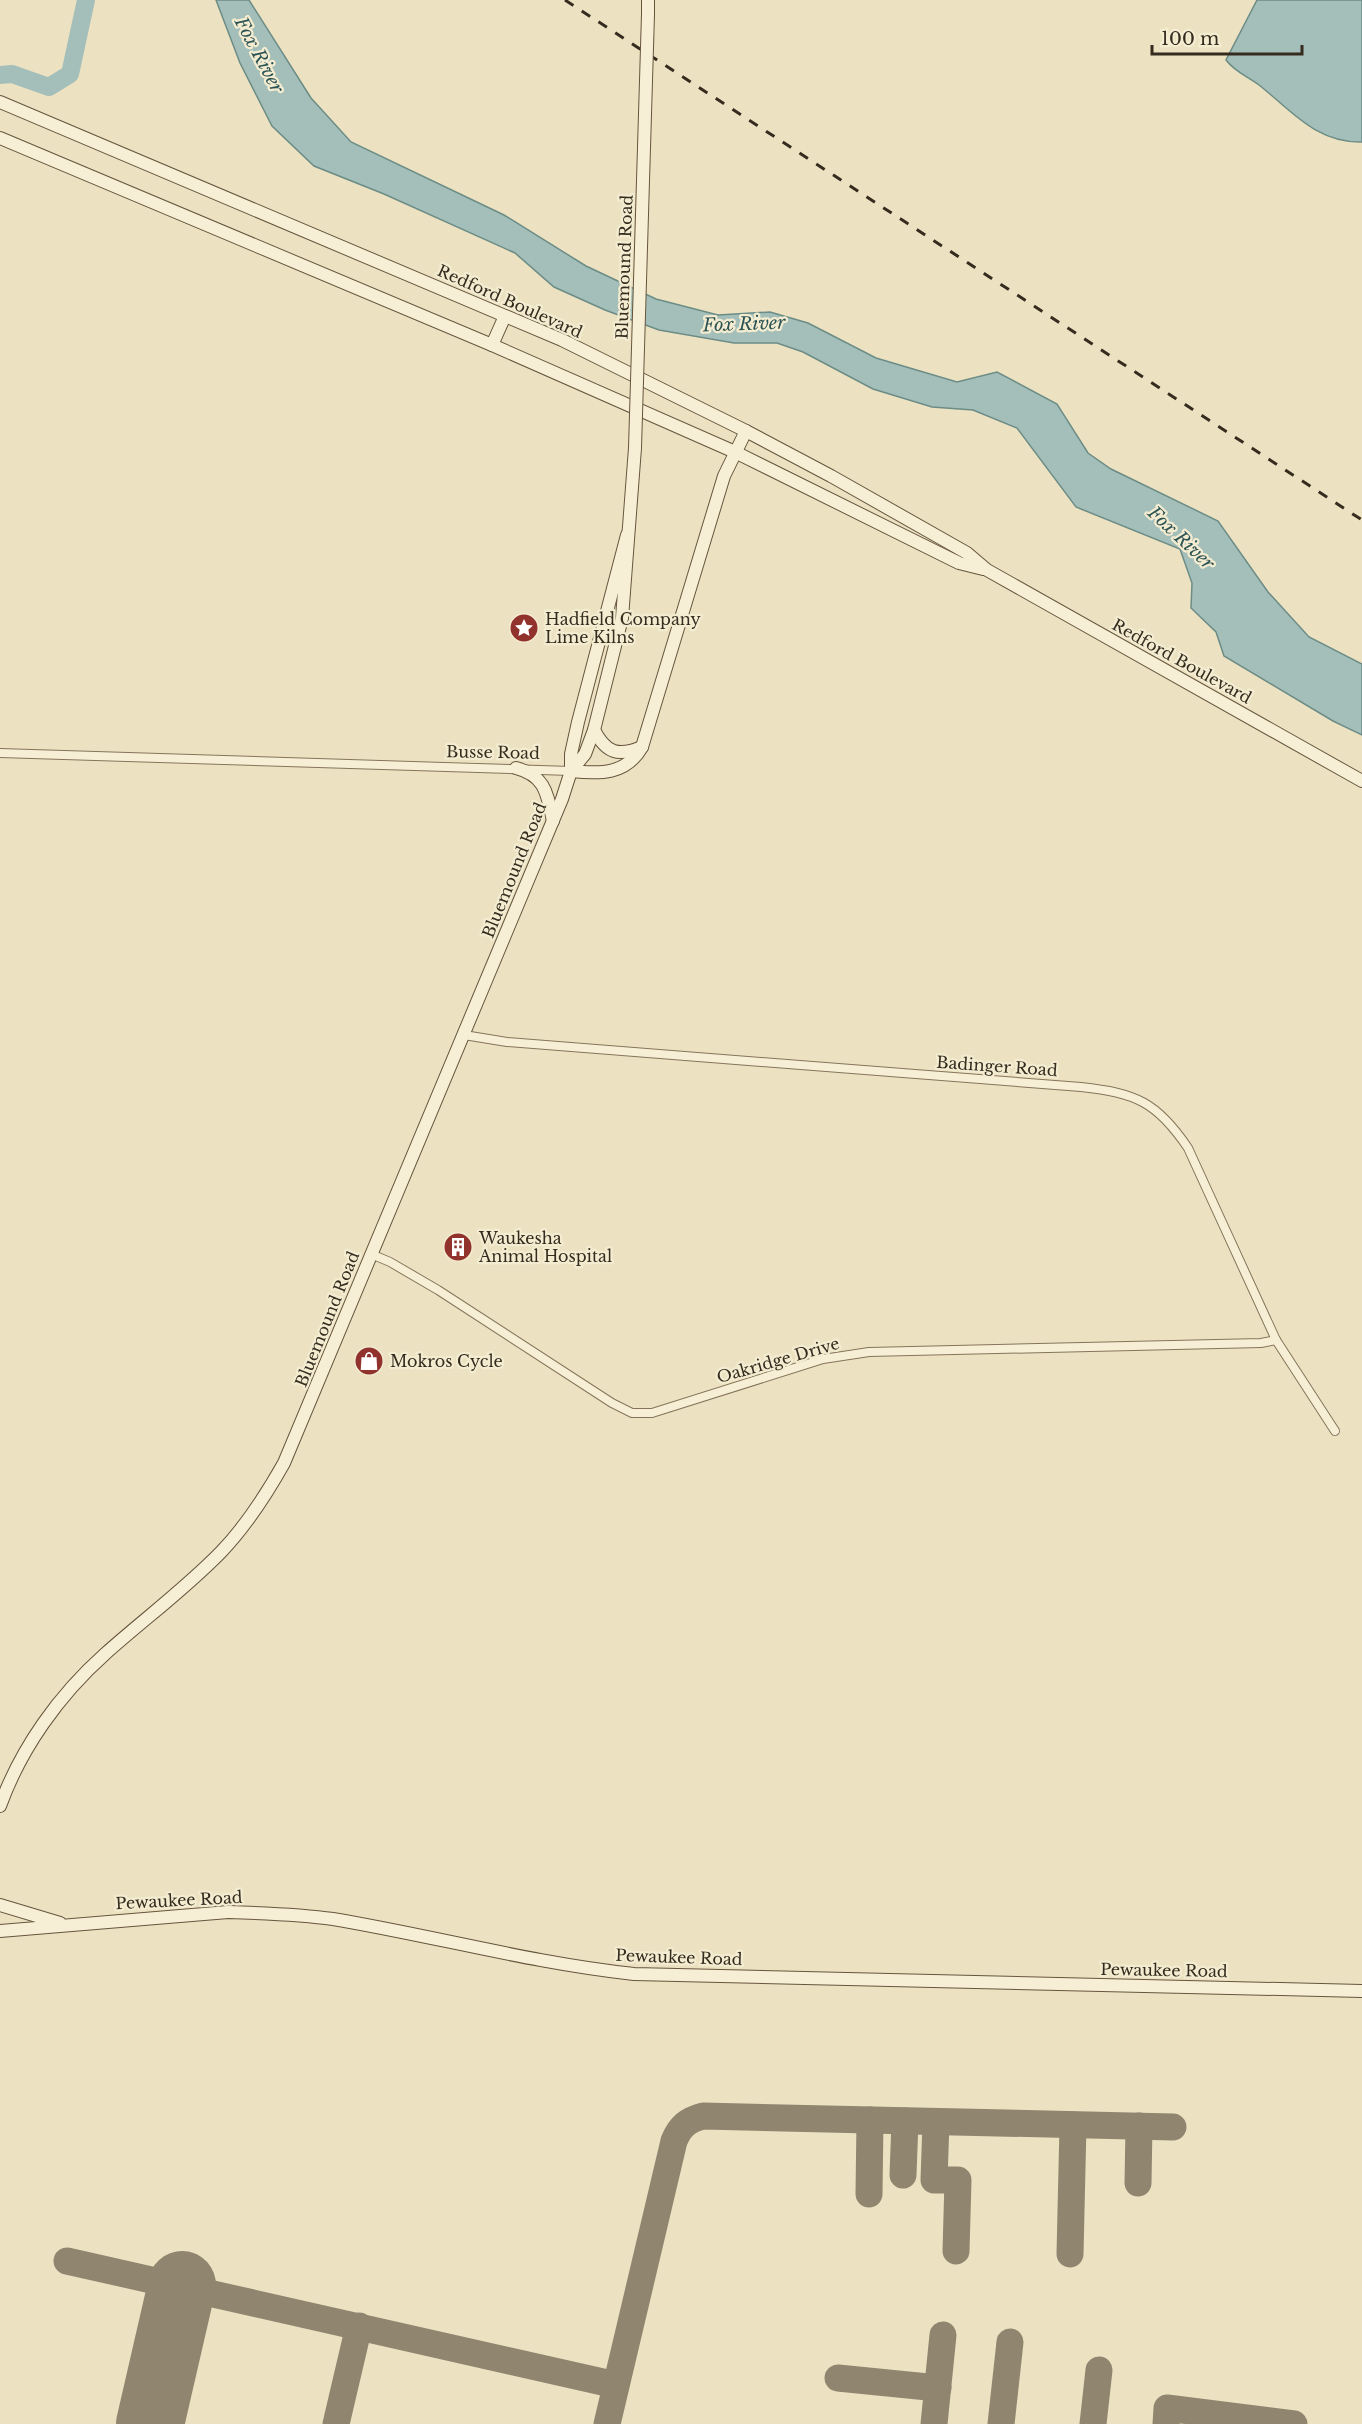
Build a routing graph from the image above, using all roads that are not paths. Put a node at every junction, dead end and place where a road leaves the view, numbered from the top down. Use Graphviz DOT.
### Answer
graph roads {
  1 [pos="648,0"];
  2 [pos="0,102"];
  3 [pos="0,138"];
  4 [pos="505,316"];
  5 [pos="492,345"];
  6 [pos="746,431"];
  7 [pos="735,452"];
  8 [pos="627,536"];
  9 [pos="987,570"];
  10 [pos="594,730"];
  11 [pos="642,747"];
  12 [pos="0,753"];
  13 [pos="516,768"];
  14 [pos="571,771"];
  15 [pos="1362,782"];
  16 [pos="553,821"];
  17 [pos="464,1035"];
  18 [pos="371,1254"];
  19 [pos="1276,1340"];
  20 [pos="1335,1431"];
  21 [pos="0,1806"];
  22 [pos="0,1905"];
  23 [pos="67,1925"];
  24 [pos="0,1931"];
  25 [pos="1362,1991"];
  1 -- 8 [label="main road, Bluemound Road, bridge"];
  2 -- 4 [label="main road, Redford Boulevard"];
  3 -- 5 [label="main road, Redford Boulevard"];
  4 -- 5 [label="main road"];
  4 -- 6 [label="main road, Redford Boulevard"];
  5 -- 7 [label="main road, Redford Boulevard"];
  6 -- 7 [label="main road, Busse Road"];
  6 -- 9 [label="main road, Redford Boulevard"];
  7 -- 9 [label="main road, Redford Boulevard"];
  7 -- 11 [label="main road, Busse Road"];
  8 -- 10 [label="main road, Bluemound Road"];
  8 -- 14 [label="main road, Bluemound Road"];
  9 -- 15 [label="main road, Redford Boulevard"];
  10 -- 11 [label="main road"];
  10 -- 14 [label="main road, Bluemound Road"];
  11 -- 14 [label="main road, Busse Road"];
  12 -- 13 [label="street, Busse Road"];
  13 -- 14 [label="street, Busse Road"];
  13 -- 16 [label="main road"];
  14 -- 16 [label="main road, Bluemound Road"];
  16 -- 17 [label="main road, Bluemound Road"];
  17 -- 18 [label="main road, Bluemound Road"];
  17 -- 19 [label="street, Badinger Road"];
  18 -- 19 [label="street, Oakridge Drive"];
  18 -- 21 [label="main road, Bluemound Road"];
  19 -- 20 [label="street, Badinger Road"];
  22 -- 23 [label="main road"];
  23 -- 24 [label="main road, Pewaukee Road"];
  23 -- 25 [label="main road, Pewaukee Road"];
}
